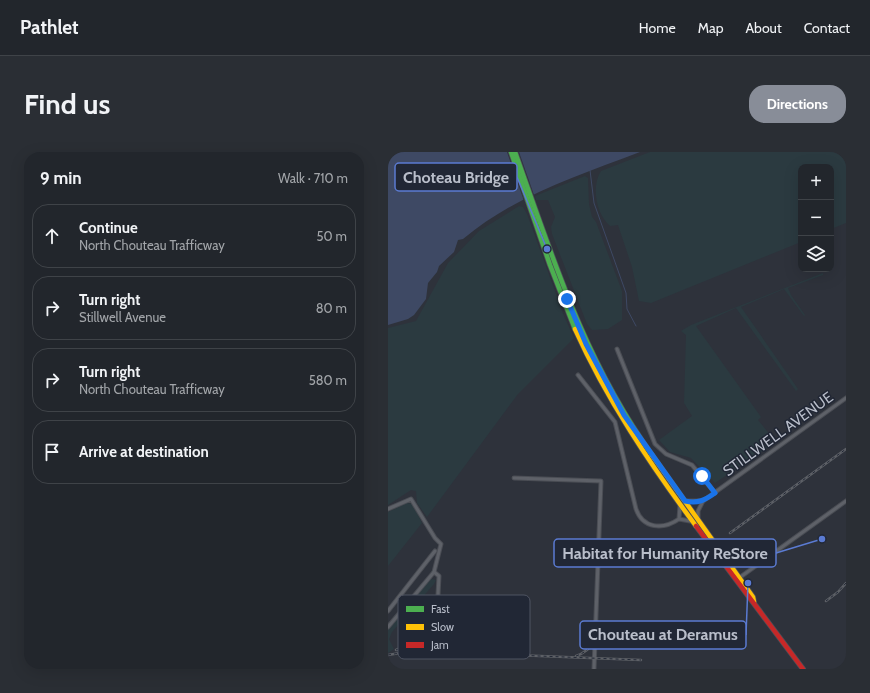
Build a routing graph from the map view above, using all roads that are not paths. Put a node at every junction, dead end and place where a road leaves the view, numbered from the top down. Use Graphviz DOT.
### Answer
graph roads {
  1 [pos="511,152"];
  2 [pos="515,152"];
  3 [pos="617,349"];
  4 [pos="598,373"];
  5 [pos="578,375"];
  6 [pos="846,398"];
  7 [pos="514,478"];
  8 [pos="715,493"];
  9 [pos="679,501"];
  10 [pos="685,501"];
  11 [pos="703,501"];
  12 [pos="846,501"];
  13 [pos="388,509"];
  14 [pos="698,518"];
  15 [pos="679,519"];
  16 [pos="693,521"];
  17 [pos="435,551"];
  18 [pos="434,572"];
  19 [pos="738,579"];
  20 [pos="400,595"];
  21 [pos="415,595"];
  22 [pos="438,595"];
  23 [pos="398,597"];
  24 [pos="388,610"];
  25 [pos="398,615"];
  26 [pos="388,627"];
  27 [pos="594,669"];
  28 [pos="803,669"];
  1 -- 4 [label="main road"];
  2 -- 4 [label="main road"];
  3 -- 8 [label="street"];
  4 -- 9 [label="main road"];
  4 -- 10 [label="main road"];
  5 -- 15 [label="street"];
  6 -- 8 [label="street, STILLWELL AVENUE"];
  7 -- 27 [label="street"];
  8 -- 11 [label="street, STILLWELL AVENUE"];
  9 -- 15 [label="street"];
  9 -- 16 [label="main road"];
  10 -- 11 [label="street"];
  10 -- 14 [label="main road"];
  11 -- 14 [label="street"];
  12 -- 19 [label="street"];
  13 -- 18 [label="street"];
  14 -- 19 [label="main road"];
  15 -- 16 [label="street"];
  16 -- 19 [label="main road"];
  17 -- 20 [label="street"];
  18 -- 21 [label="street"];
  18 -- 22 [label="street"];
  19 -- 28 [label="main road"];
  23 -- 24 [label="street"];
  25 -- 26 [label="street"];
}
